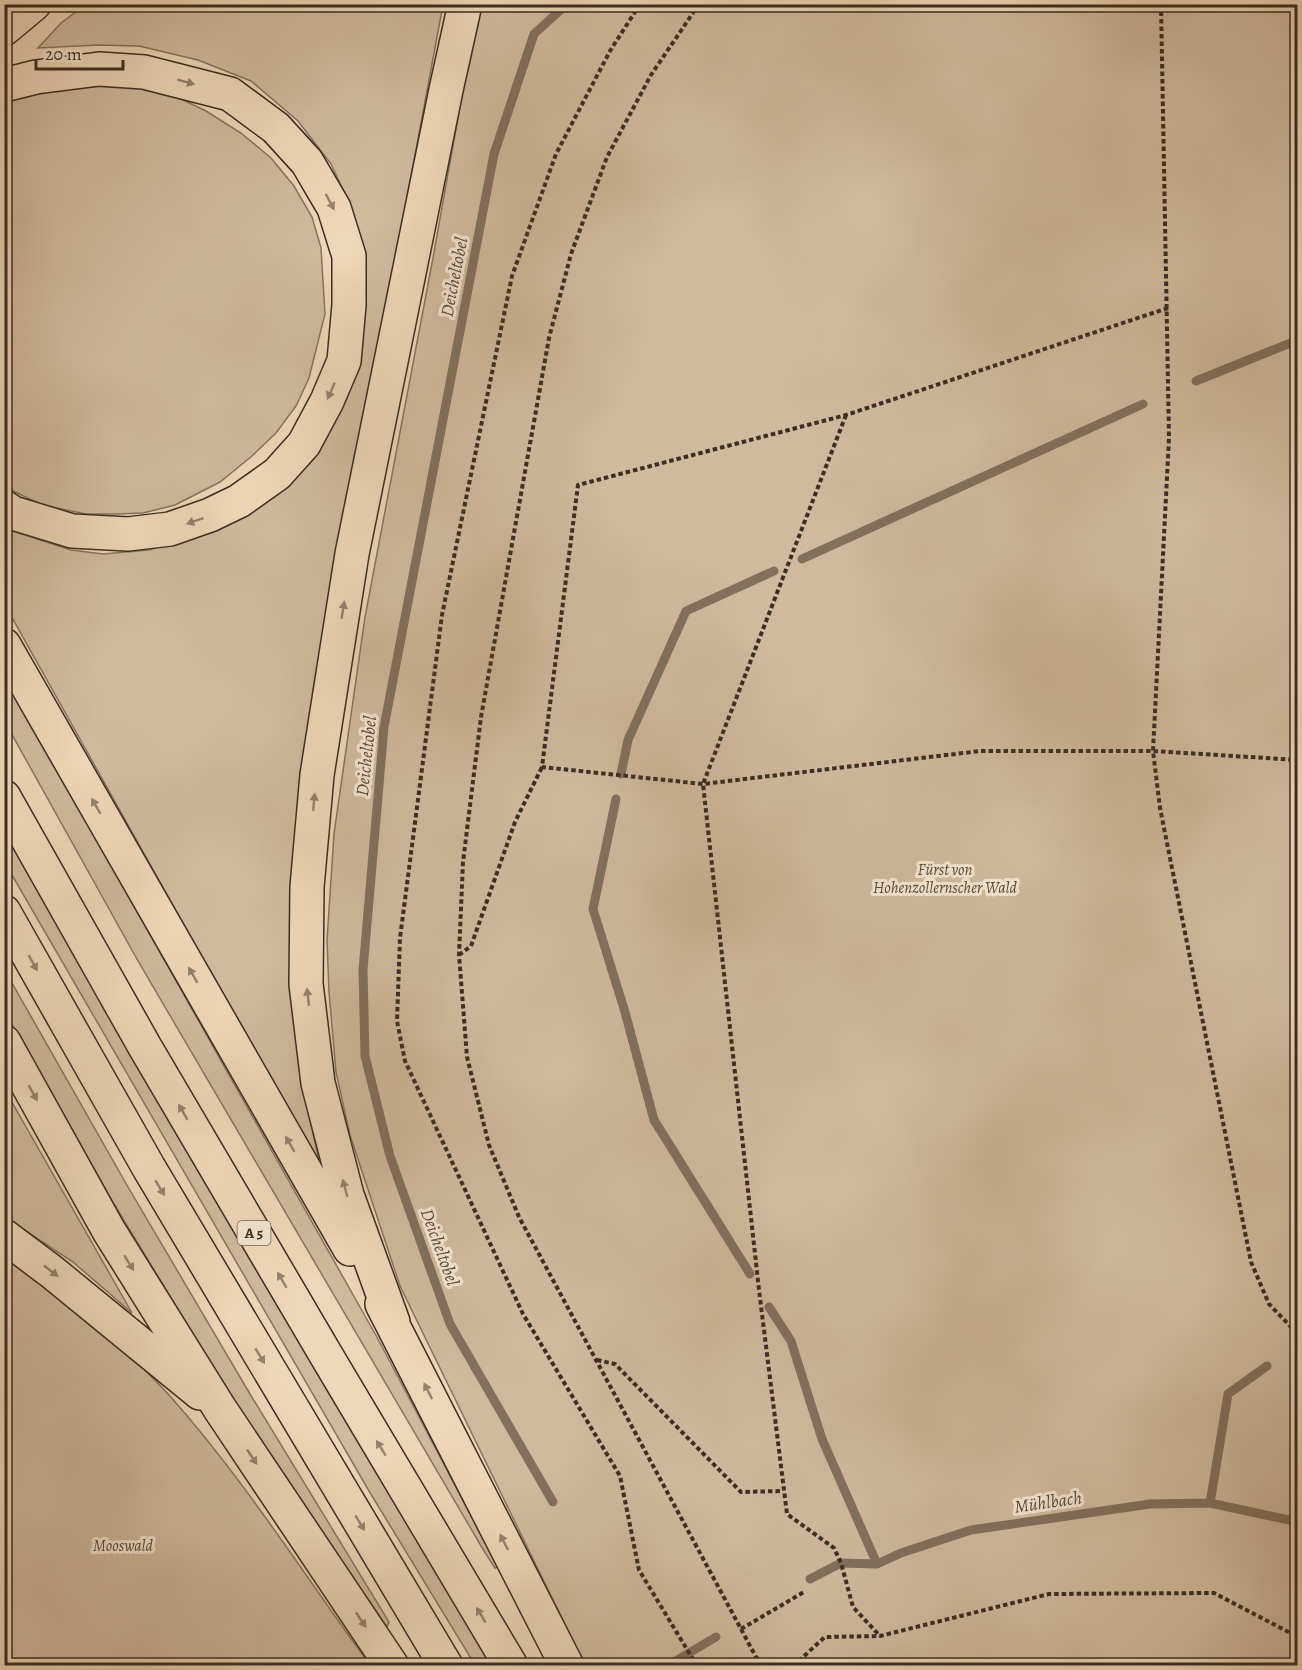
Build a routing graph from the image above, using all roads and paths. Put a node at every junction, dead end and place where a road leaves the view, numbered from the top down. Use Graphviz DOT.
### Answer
graph roads {
  1 [pos="34,4"];
  2 [pos="465,4"];
  3 [pos="640,4"];
  4 [pos="699,4"];
  5 [pos="1161,4"];
  6 [pos="4,28"];
  7 [pos="4,85"];
  8 [pos="1168,308"];
  9 [pos="846,415"];
  10 [pos="4,507"];
  11 [pos="4,645"];
  12 [pos="1154,752"];
  13 [pos="1298,760"];
  14 [pos="542,767"];
  15 [pos="703,784"];
  16 [pos="4,797"];
  17 [pos="4,912"];
  18 [pos="459,955"];
  19 [pos="4,1042"];
  20 [pos="4,1236"];
  21 [pos="393,1322"];
  22 [pos="1298,1332"];
  23 [pos="596,1360"];
  24 [pos="220,1409"];
  25 [pos="783,1491"];
  26 [pos="804,1592"];
  27 [pos="741,1629"];
  28 [pos="880,1636"];
  29 [pos="1298,1637"];
  30 [pos="392,1665"];
  31 [pos="446,1665"];
  32 [pos="511,1665"];
  33 [pos="567,1665"];
  34 [pos="697,1665"];
  35 [pos="765,1665"];
  36 [pos="793,1665"];
  1 -- 6 [label="highway"];
  21 -- 2 [label="highway, one-way"];
  3 -- 34 [label="path"];
  4 -- 18 [label="path"];
  5 -- 8 [label="path"];
  7 -- 10 [label="highway, one-way"];
  8 -- 9 [label="path"];
  8 -- 12 [label="path"];
  9 -- 14 [label="path"];
  9 -- 15 [label="path"];
  21 -- 11 [label="highway, one-way"];
  12 -- 13 [label="path"];
  12 -- 15 [label="path"];
  12 -- 22 [label="path"];
  14 -- 15 [label="path"];
  14 -- 18 [label="path"];
  15 -- 25 [label="path"];
  32 -- 16 [label="highway, A 5, one-way"];
  17 -- 31 [label="highway, one-way"];
  18 -- 23 [label="path"];
  19 -- 24 [label="highway, one-way"];
  20 -- 24 [label="highway, one-way"];
  33 -- 21 [label="highway, one-way"];
  23 -- 25 [label="path"];
  23 -- 27 [label="path"];
  24 -- 30 [label="highway, one-way"];
  25 -- 28 [label="path"];
  26 -- 27 [label="path"];
  27 -- 35 [label="path"];
  28 -- 29 [label="path"];
  28 -- 36 [label="path"];
}
